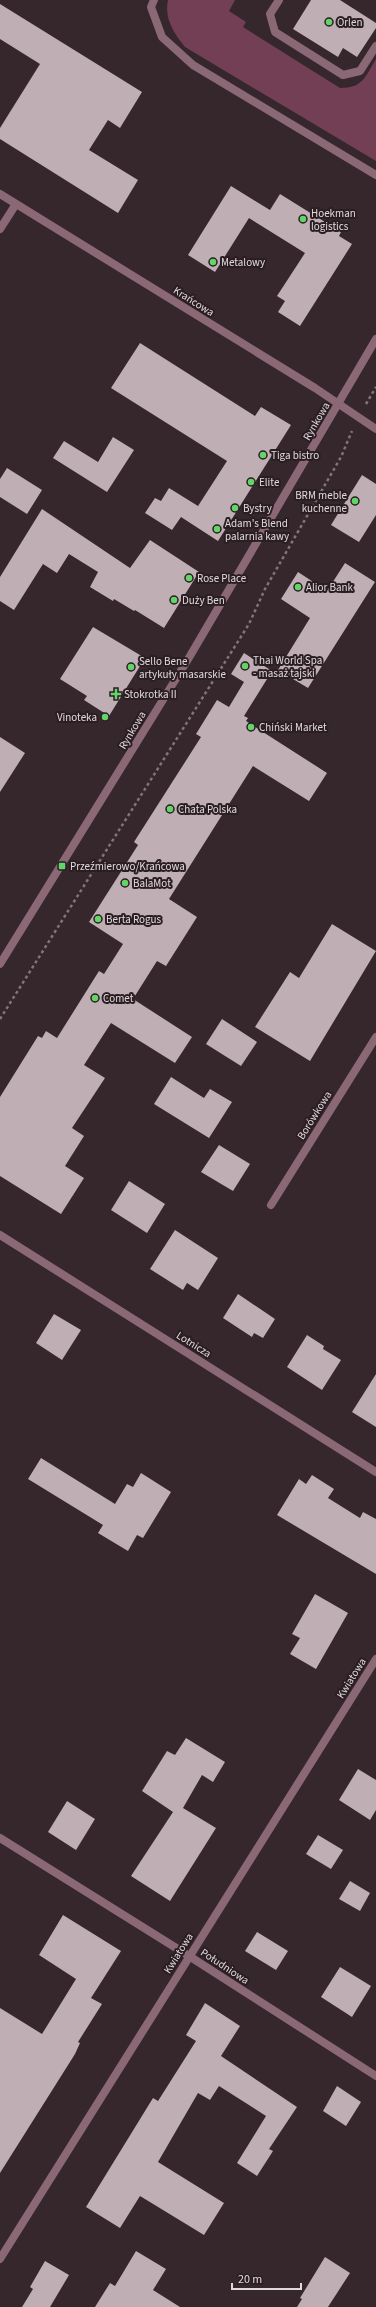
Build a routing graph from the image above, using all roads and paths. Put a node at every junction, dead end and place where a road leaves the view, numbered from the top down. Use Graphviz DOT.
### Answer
graph roads {
  1 [pos="154,0"];
  2 [pos="278,0"];
  3 [pos="376,46"];
  4 [pos="376,175"];
  5 [pos="0,194"];
  6 [pos="16,204"];
  7 [pos="0,229"];
  8 [pos="376,339"];
  9 [pos="376,387"];
  10 [pos="369,400"];
  11 [pos="338,404"];
  12 [pos="376,428"];
  13 [pos="351,434"];
  14 [pos="0,964"];
  15 [pos="0,1019"];
  16 [pos="376,1037"];
  17 [pos="271,1205"];
  18 [pos="0,1235"];
  19 [pos="376,1472"];
  20 [pos="376,1658"];
  21 [pos="0,1838"];
  22 [pos="189,1956"];
  23 [pos="376,2076"];
  24 [pos="0,2259"];
  1 -- 4 [label="street"];
  2 -- 3 [label="street"];
  5 -- 6 [label="street, Krańcowa"];
  6 -- 7 [label="street"];
  6 -- 11 [label="street, Krańcowa"];
  8 -- 11 [label="street, Rynkowa"];
  9 -- 10 [label="path"];
  11 -- 12 [label="street, Krańcowa"];
  11 -- 14 [label="street, Rynkowa"];
  13 -- 15 [label="path"];
  16 -- 17 [label="street, Borówkowa"];
  18 -- 19 [label="street, Lotnicza"];
  20 -- 22 [label="street, Kwiatowa"];
  21 -- 22 [label="street, Południowa"];
  22 -- 23 [label="street, Południowa"];
  22 -- 24 [label="street, Kwiatowa"];
}
